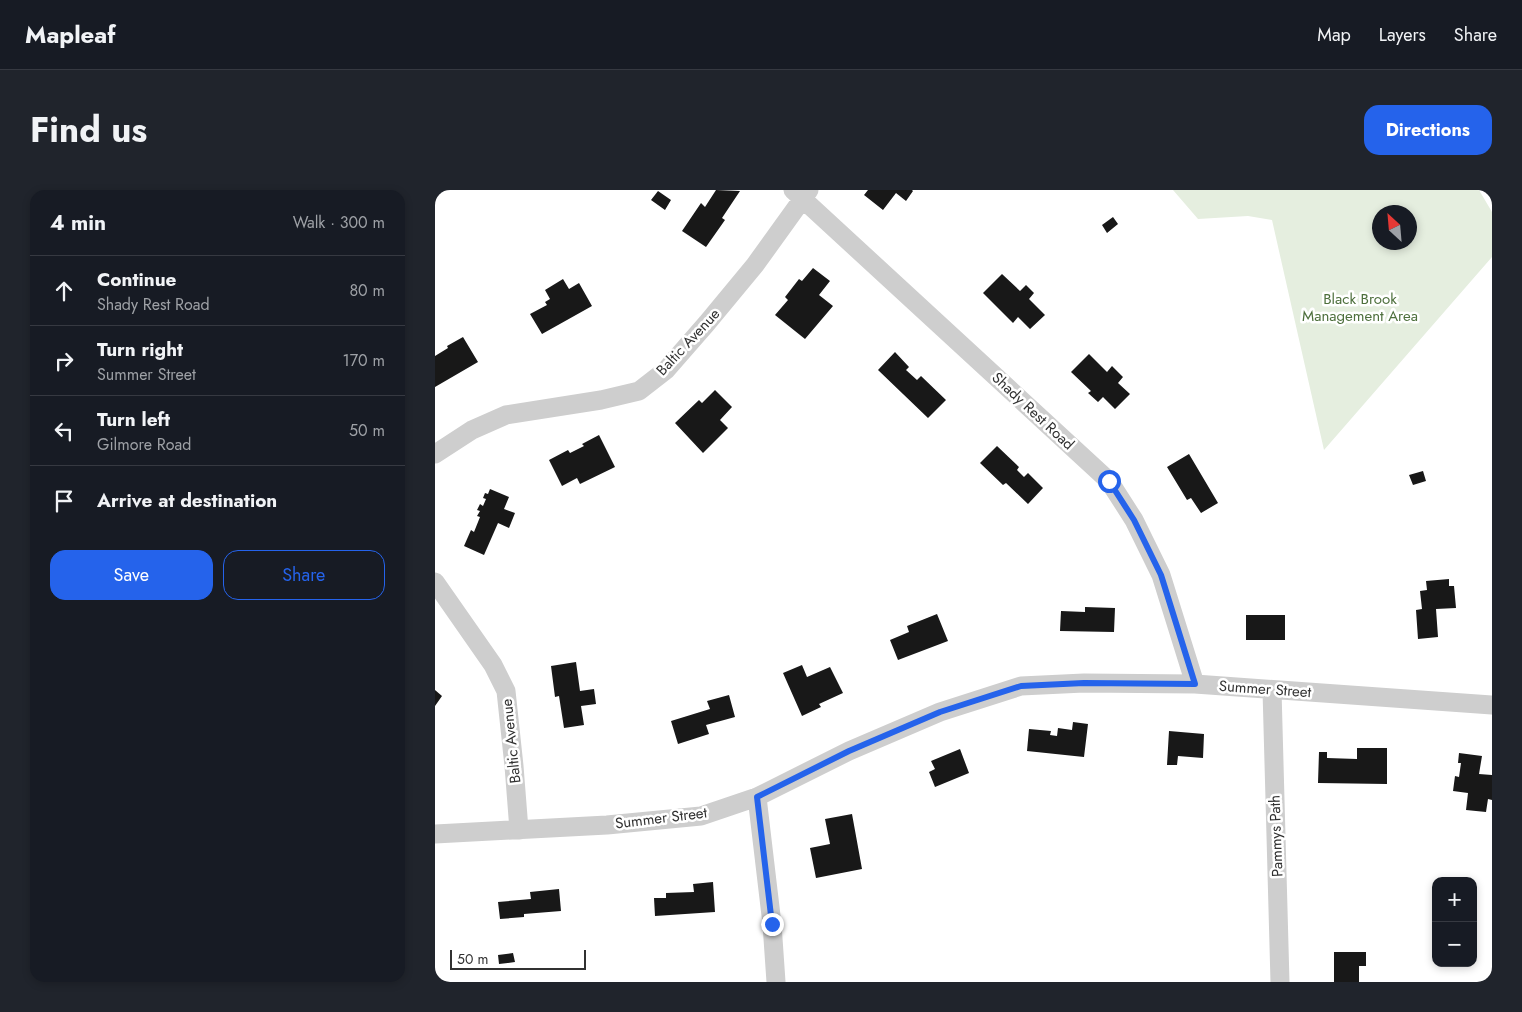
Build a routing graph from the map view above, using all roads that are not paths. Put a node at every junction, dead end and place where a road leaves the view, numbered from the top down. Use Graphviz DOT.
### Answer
graph roads {
  1 [pos="802,193"];
  2 [pos="435,454"];
  3 [pos="435,582"];
  4 [pos="1195,684"];
  5 [pos="1272,690"];
  6 [pos="1492,705"];
  7 [pos="757,797"];
  8 [pos="519,830"];
  9 [pos="435,834"];
  10 [pos="776,982"];
  11 [pos="1280,982"];
  1 -- 2 [label="street, Baltic Avenue"];
  1 -- 4 [label="street, Shady Rest Road"];
  3 -- 8 [label="street, Baltic Avenue"];
  4 -- 5 [label="street, Summer Street"];
  4 -- 7 [label="street, Summer Street"];
  5 -- 6 [label="street, Summer Street"];
  5 -- 11 [label="street, Pammys Path"];
  7 -- 8 [label="street, Summer Street"];
  7 -- 10 [label="street"];
  8 -- 9 [label="street, Summer Street"];
}
